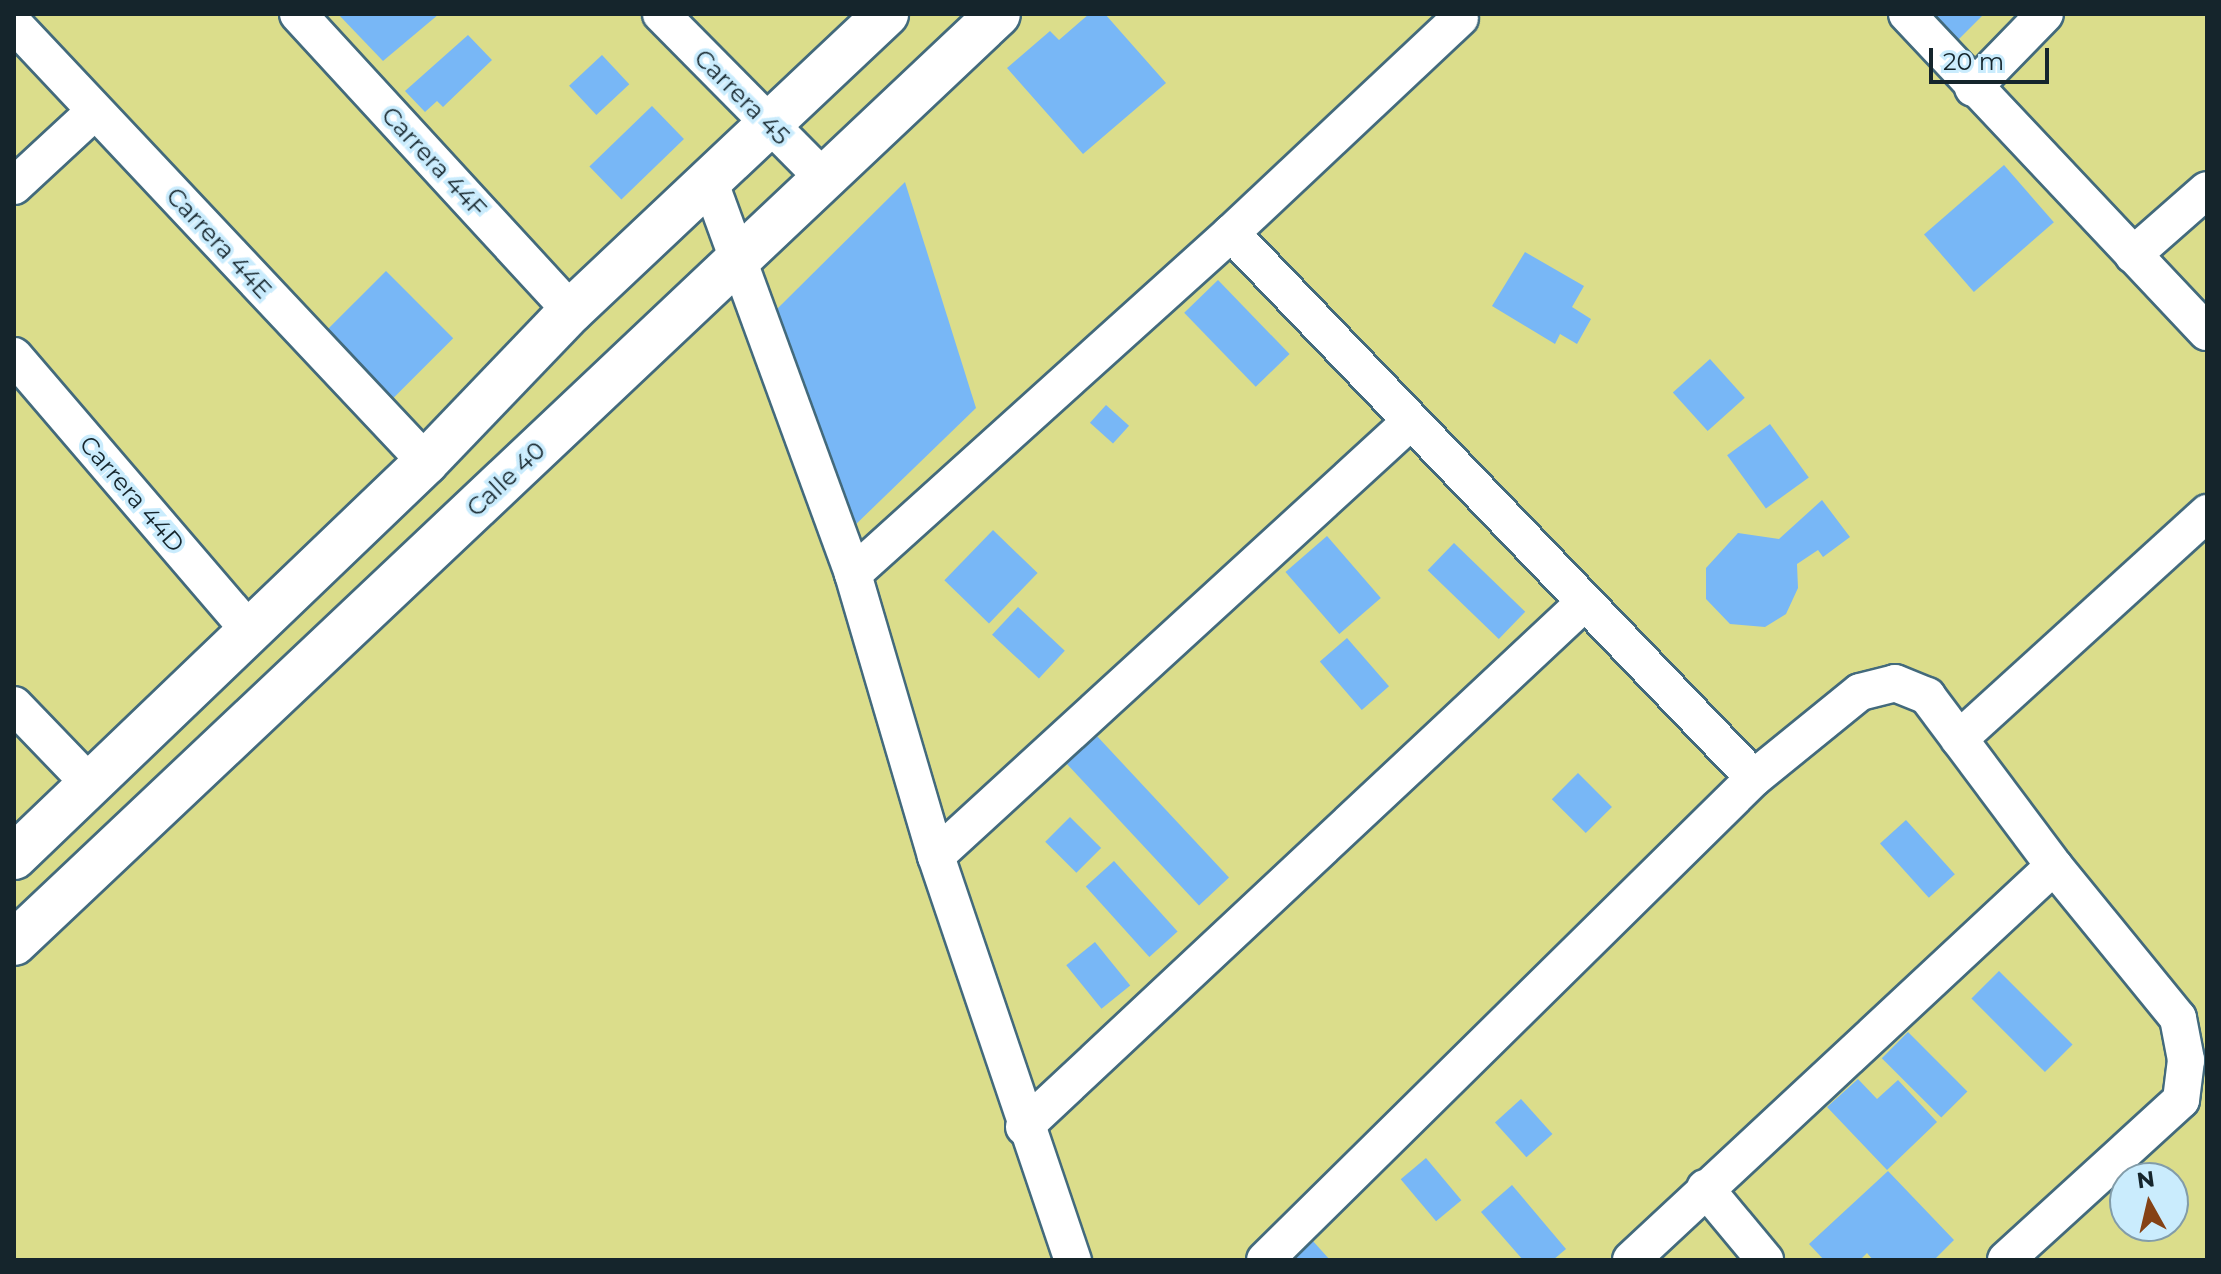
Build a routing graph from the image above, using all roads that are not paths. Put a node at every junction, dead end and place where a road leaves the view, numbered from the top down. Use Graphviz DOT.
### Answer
graph roads {
  1 [pos="298,14"];
  2 [pos="661,14"];
  3 [pos="886,14"];
  4 [pos="998,14"];
  5 [pos="1907,14"];
  6 [pos="2045,14"];
  7 [pos="1460,18"];
  8 [pos="14,24"];
  9 [pos="1973,88"];
  10 [pos="95,111"];
  11 [pos="768,124"];
  12 [pos="824,179"];
  13 [pos="709,180"];
  14 [pos="14,186"];
  15 [pos="2207,190"];
  16 [pos="1231,233"];
  17 [pos="2133,255"];
  18 [pos="739,260"];
  19 [pos="571,311"];
  20 [pos="2207,332"];
  21 [pos="14,356"];
  22 [pos="1411,421"];
  23 [pos="426,462"];
  24 [pos="2207,513"];
  25 [pos="853,574"];
  26 [pos="1585,602"];
  27 [pos="250,631"];
  28 [pos="14,705"];
  29 [pos="1959,739"];
  30 [pos="1754,778"];
  31 [pos="90,784"];
  32 [pos="936,856"];
  33 [pos="14,857"];
  34 [pos="2054,866"];
  35 [pos="14,943"];
  36 [pos="2196,1073"];
  37 [pos="1024,1127"];
  38 [pos="1705,1188"];
  39 [pos="1073,1260"];
  40 [pos="1265,1260"];
  41 [pos="1631,1260"];
  42 [pos="1765,1260"];
  43 [pos="2006,1260"];
  1 -- 19 [label="street, Carrera 44F"];
  2 -- 11 [label="street, Carrera 45"];
  3 -- 11 [label="main road"];
  4 -- 12 [label="main road, Calle 40"];
  5 -- 9 [label="street"];
  6 -- 9 [label="street"];
  7 -- 16 [label="street"];
  8 -- 10 [label="street, Carrera 44E"];
  9 -- 17 [label="street"];
  10 -- 14 [label="street"];
  10 -- 23 [label="street, Carrera 44E"];
  11 -- 12 [label="street, Carrera 45"];
  11 -- 13 [label="main road"];
  12 -- 18 [label="main road, Calle 40"];
  13 -- 18 [label="street"];
  13 -- 19 [label="main road"];
  15 -- 17 [label="street"];
  16 -- 22 [label="street"];
  16 -- 25 [label="street"];
  17 -- 20 [label="street"];
  18 -- 25 [label="street"];
  18 -- 35 [label="main road, Calle 40"];
  19 -- 23 [label="main road"];
  21 -- 27 [label="street, Carrera 44D"];
  22 -- 26 [label="street"];
  22 -- 32 [label="street"];
  23 -- 27 [label="main road"];
  24 -- 29 [label="street"];
  25 -- 32 [label="street"];
  26 -- 30 [label="street"];
  26 -- 37 [label="street"];
  27 -- 31 [label="main road"];
  28 -- 31 [label="street"];
  29 -- 30 [label="street"];
  29 -- 34 [label="street"];
  30 -- 40 [label="street"];
  31 -- 33 [label="main road"];
  32 -- 37 [label="street"];
  34 -- 36 [label="street"];
  34 -- 38 [label="street"];
  36 -- 43 [label="street"];
  37 -- 39 [label="street"];
  38 -- 41 [label="street"];
  38 -- 42 [label="street"];
}
